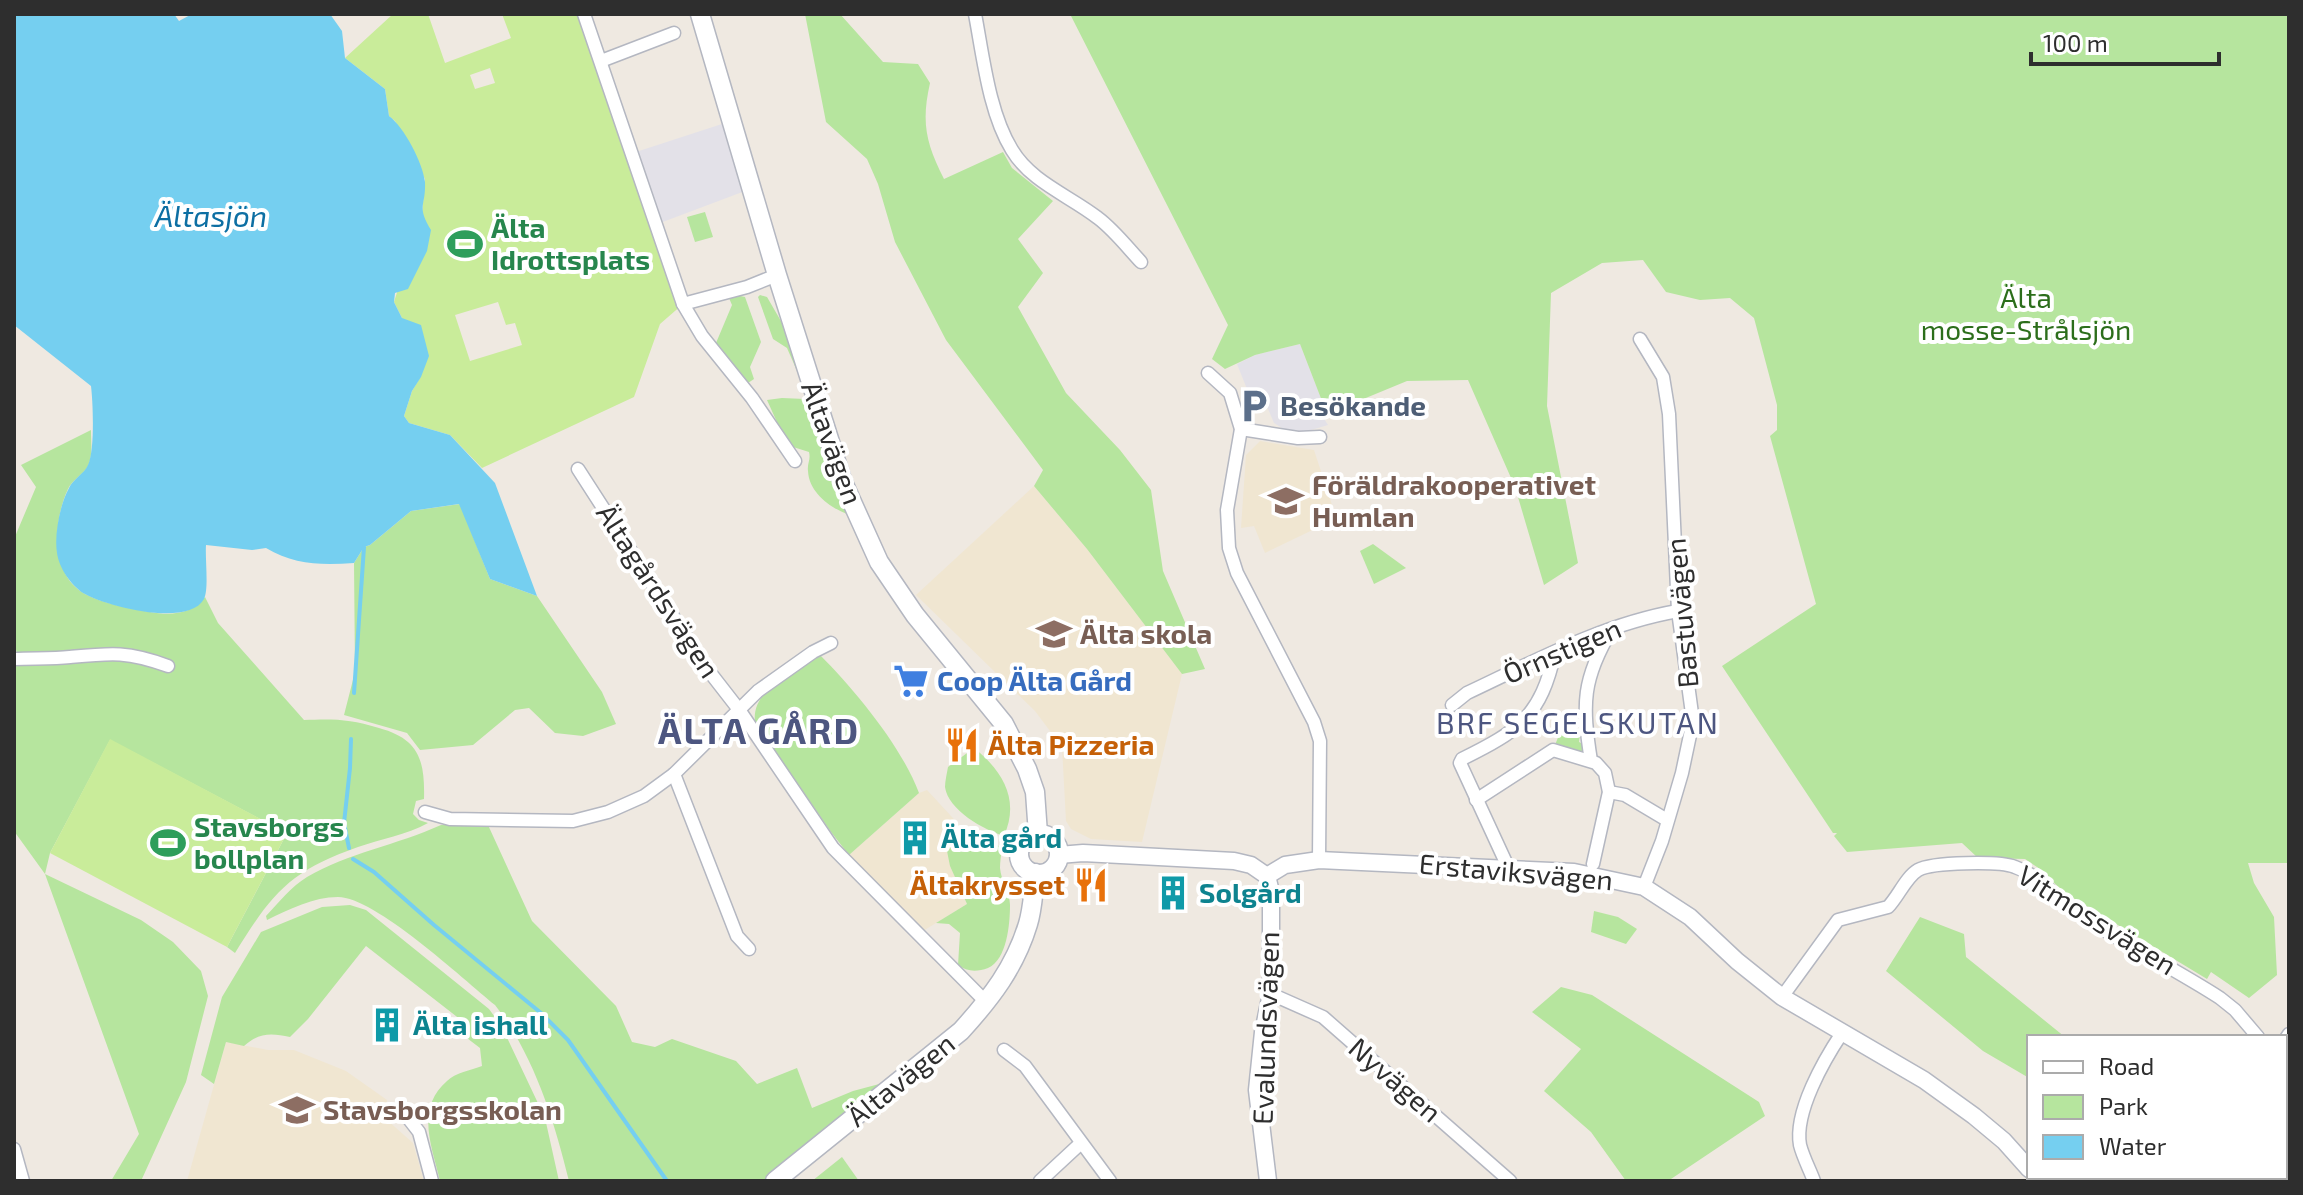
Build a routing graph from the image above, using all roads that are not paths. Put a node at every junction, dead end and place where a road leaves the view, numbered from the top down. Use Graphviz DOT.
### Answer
graph roads {
  1 [pos="584,14"];
  2 [pos="700,14"];
  3 [pos="975,14"];
  4 [pos="674,33"];
  5 [pos="601,61"];
  6 [pos="1141,262"];
  7 [pos="777,275"];
  8 [pos="683,304"];
  9 [pos="1640,339"];
  10 [pos="1208,373"];
  11 [pos="1241,429"];
  12 [pos="1320,437"];
  13 [pos="795,461"];
  14 [pos="578,469"];
  15 [pos="1678,611"];
  16 [pos="1612,629"];
  17 [pos="831,643"];
  18 [pos="1555,652"];
  19 [pos="14,659"];
  20 [pos="168,666"];
  21 [pos="1452,705"];
  22 [pos="740,711"];
  23 [pos="1591,761"];
  24 [pos="674,774"];
  25 [pos="1609,792"];
  26 [pos="1476,800"];
  27 [pos="425,812"];
  28 [pos="1667,820"];
  29 [pos="1038,834"];
  30 [pos="1059,855"];
  31 [pos="1319,860"];
  32 [pos="1593,864"];
  33 [pos="1508,867"];
  34 [pos="1036,873"];
  35 [pos="1267,876"];
  36 [pos="1644,887"];
  37 [pos="749,949"];
  38 [pos="1271,994"];
  39 [pos="1782,997"];
  40 [pos="987,1003"];
  41 [pos="1842,1033"];
  42 [pos="2256,1035"];
  43 [pos="1004,1050"];
  44 [pos="405,1114"];
  45 [pos="1081,1143"];
  46 [pos="14,1149"];
  47 [pos="2027,1167"];
  48 [pos="23,1181"];
  49 [pos="432,1181"];
  50 [pos="775,1181"];
  51 [pos="1040,1181"];
  52 [pos="1110,1181"];
  53 [pos="1268,1181"];
  54 [pos="1510,1181"];
  55 [pos="1814,1181"];
  1 -- 5 [label="street"];
  2 -- 7 [label="main road, Ältavägen"];
  3 -- 6 [label="street"];
  4 -- 5 [label="street"];
  5 -- 8 [label="street"];
  7 -- 8 [label="street"];
  7 -- 29 [label="main road, Ältavägen"];
  8 -- 13 [label="street"];
  9 -- 15 [label="street, Bastuvägen"];
  10 -- 11 [label="street"];
  11 -- 12 [label="street"];
  11 -- 31 [label="street"];
  14 -- 22 [label="street, Ältagårdsvägen"];
  15 -- 16 [label="street, Örnstigen"];
  15 -- 28 [label="street, Bastuvägen"];
  16 -- 18 [label="street, Örnstigen"];
  16 -- 23 [label="street"];
  17 -- 22 [label="street"];
  18 -- 21 [label="street, Örnstigen"];
  18 -- 26 [label="street"];
  19 -- 20 [label="street"];
  22 -- 24 [label="street"];
  22 -- 40 [label="street, Ältagårdsvägen"];
  23 -- 25 [label="street"];
  23 -- 26 [label="street"];
  24 -- 27 [label="street"];
  24 -- 37 [label="street"];
  25 -- 28 [label="street"];
  25 -- 32 [label="street"];
  26 -- 33 [label="street"];
  28 -- 36 [label="street, Bastuvägen"];
  29 -- 30 [label="main road"];
  29 -- 34 [label="main road"];
  30 -- 34 [label="main road"];
  30 -- 35 [label="street"];
  31 -- 33 [label="street, Erstaviksvägen"];
  31 -- 35 [label="street, Erstaviksvägen"];
  33 -- 36 [label="street, Erstaviksvägen"];
  34 -- 40 [label="main road, Ältavägen"];
  35 -- 38 [label="street, Evalundsvägen"];
  36 -- 39 [label="street, Erstaviksvägen"];
  38 -- 53 [label="street, Evalundsvägen"];
  38 -- 54 [label="street, Nyvägen"];
  39 -- 41 [label="street, Erstaviksvägen"];
  39 -- 42 [label="street, Vitmossvägen"];
  40 -- 50 [label="main road, Ältavägen"];
  41 -- 47 [label="street, Erstaviksvägen"];
  41 -- 55 [label="street"];
  43 -- 45 [label="street"];
  44 -- 49 [label="street"];
  45 -- 51 [label="street"];
  45 -- 52 [label="street"];
  46 -- 48 [label="street"];
}
